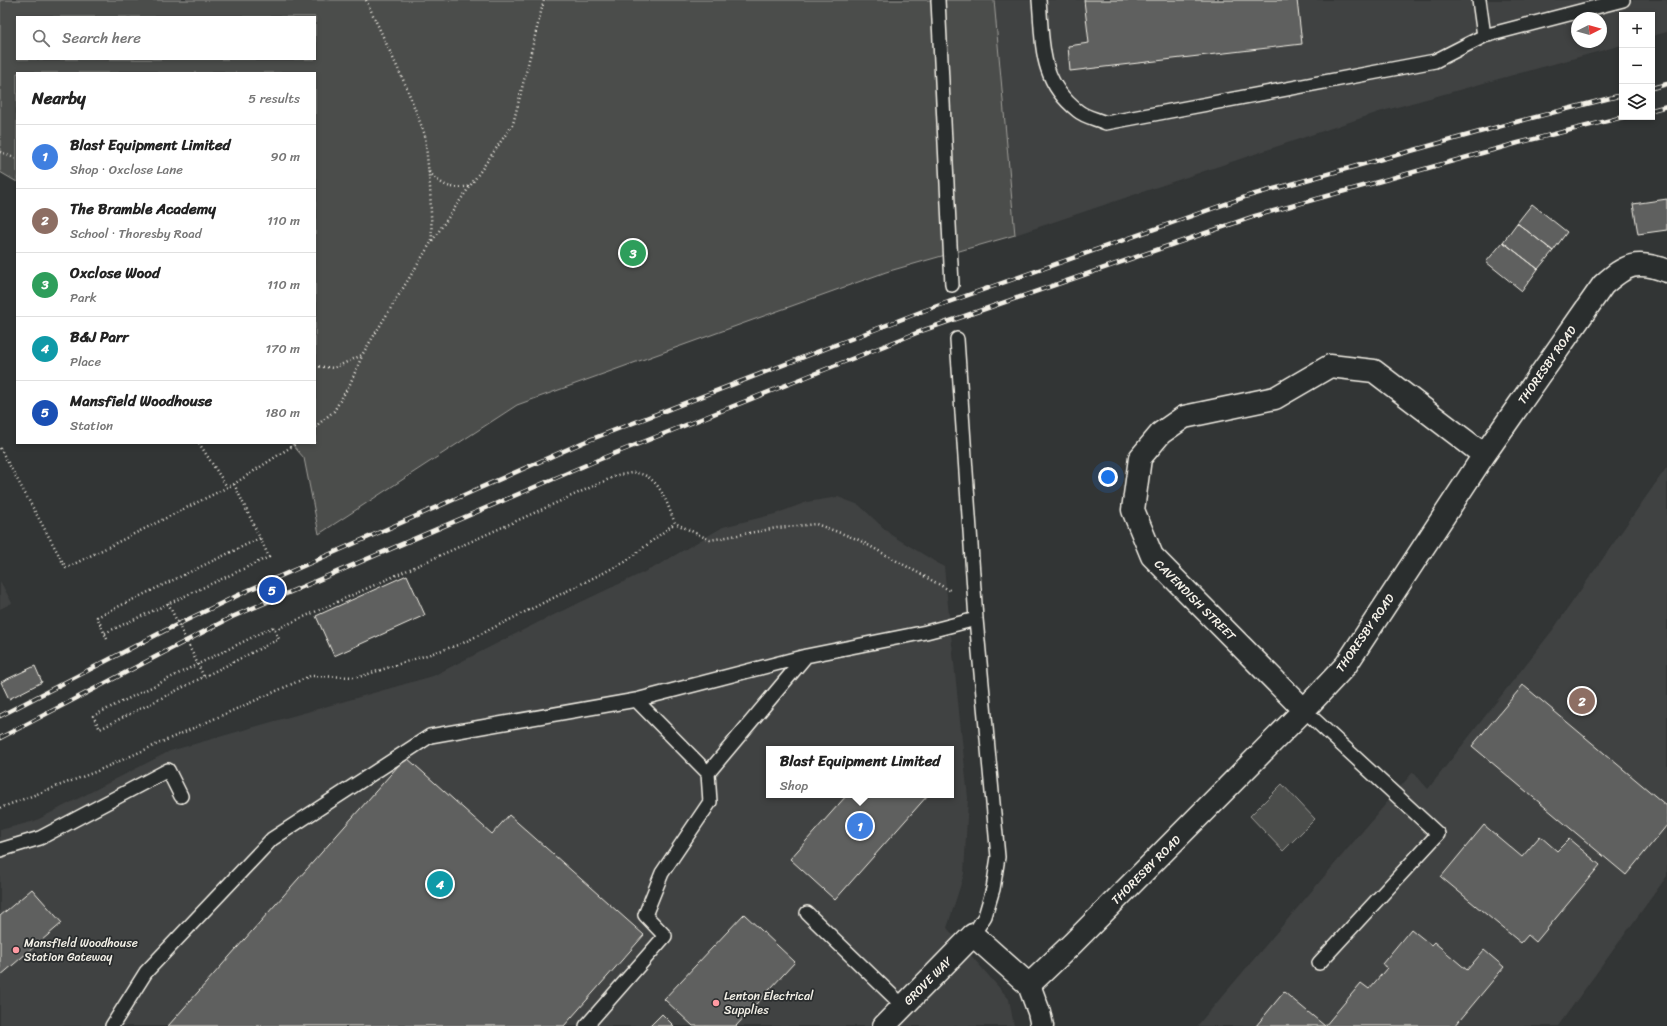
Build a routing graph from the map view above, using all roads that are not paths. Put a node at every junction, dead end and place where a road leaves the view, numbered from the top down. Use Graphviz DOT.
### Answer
graph roads {
  1 [pos="938,0"];
  2 [pos="1039,0"];
  3 [pos="1479,0"];
  4 [pos="1623,0"];
  5 [pos="1484,36"];
  6 [pos="1665,270"];
  7 [pos="952,285"];
  8 [pos="957,339"];
  9 [pos="1484,455"];
  10 [pos="976,619"];
  11 [pos="806,656"];
  12 [pos="636,700"];
  13 [pos="1304,710"];
  14 [pos="708,773"];
  15 [pos="181,796"];
  16 [pos="0,850"];
  17 [pos="807,913"];
  18 [pos="973,935"];
  19 [pos="1319,963"];
  20 [pos="1029,986"];
  21 [pos="903,1006"];
  22 [pos="112,1026"];
  23 [pos="586,1026"];
  24 [pos="884,1026"];
  25 [pos="1042,1026"];
  1 -- 7 [label="lane"];
  2 -- 5 [label="lane"];
  3 -- 5 [label="lane"];
  4 -- 5 [label="lane"];
  6 -- 9 [label="street, THORESBY ROAD"];
  8 -- 10 [label="lane"];
  9 -- 13 [label="street, THORESBY ROAD"];
  9 -- 13 [label="street, CAVENDISH STREET"];
  10 -- 11 [label="lane"];
  10 -- 18 [label="lane"];
  11 -- 12 [label="lane"];
  11 -- 14 [label="lane"];
  12 -- 14 [label="lane"];
  12 -- 22 [label="lane"];
  13 -- 19 [label="lane"];
  13 -- 20 [label="street, THORESBY ROAD"];
  14 -- 23 [label="lane"];
  15 -- 16 [label="lane"];
  17 -- 21 [label="lane"];
  18 -- 20 [label="street"];
  18 -- 21 [label="street, GROVE WAY"];
  20 -- 25 [label="street"];
  21 -- 24 [label="street, GROVE WAY"];
}
